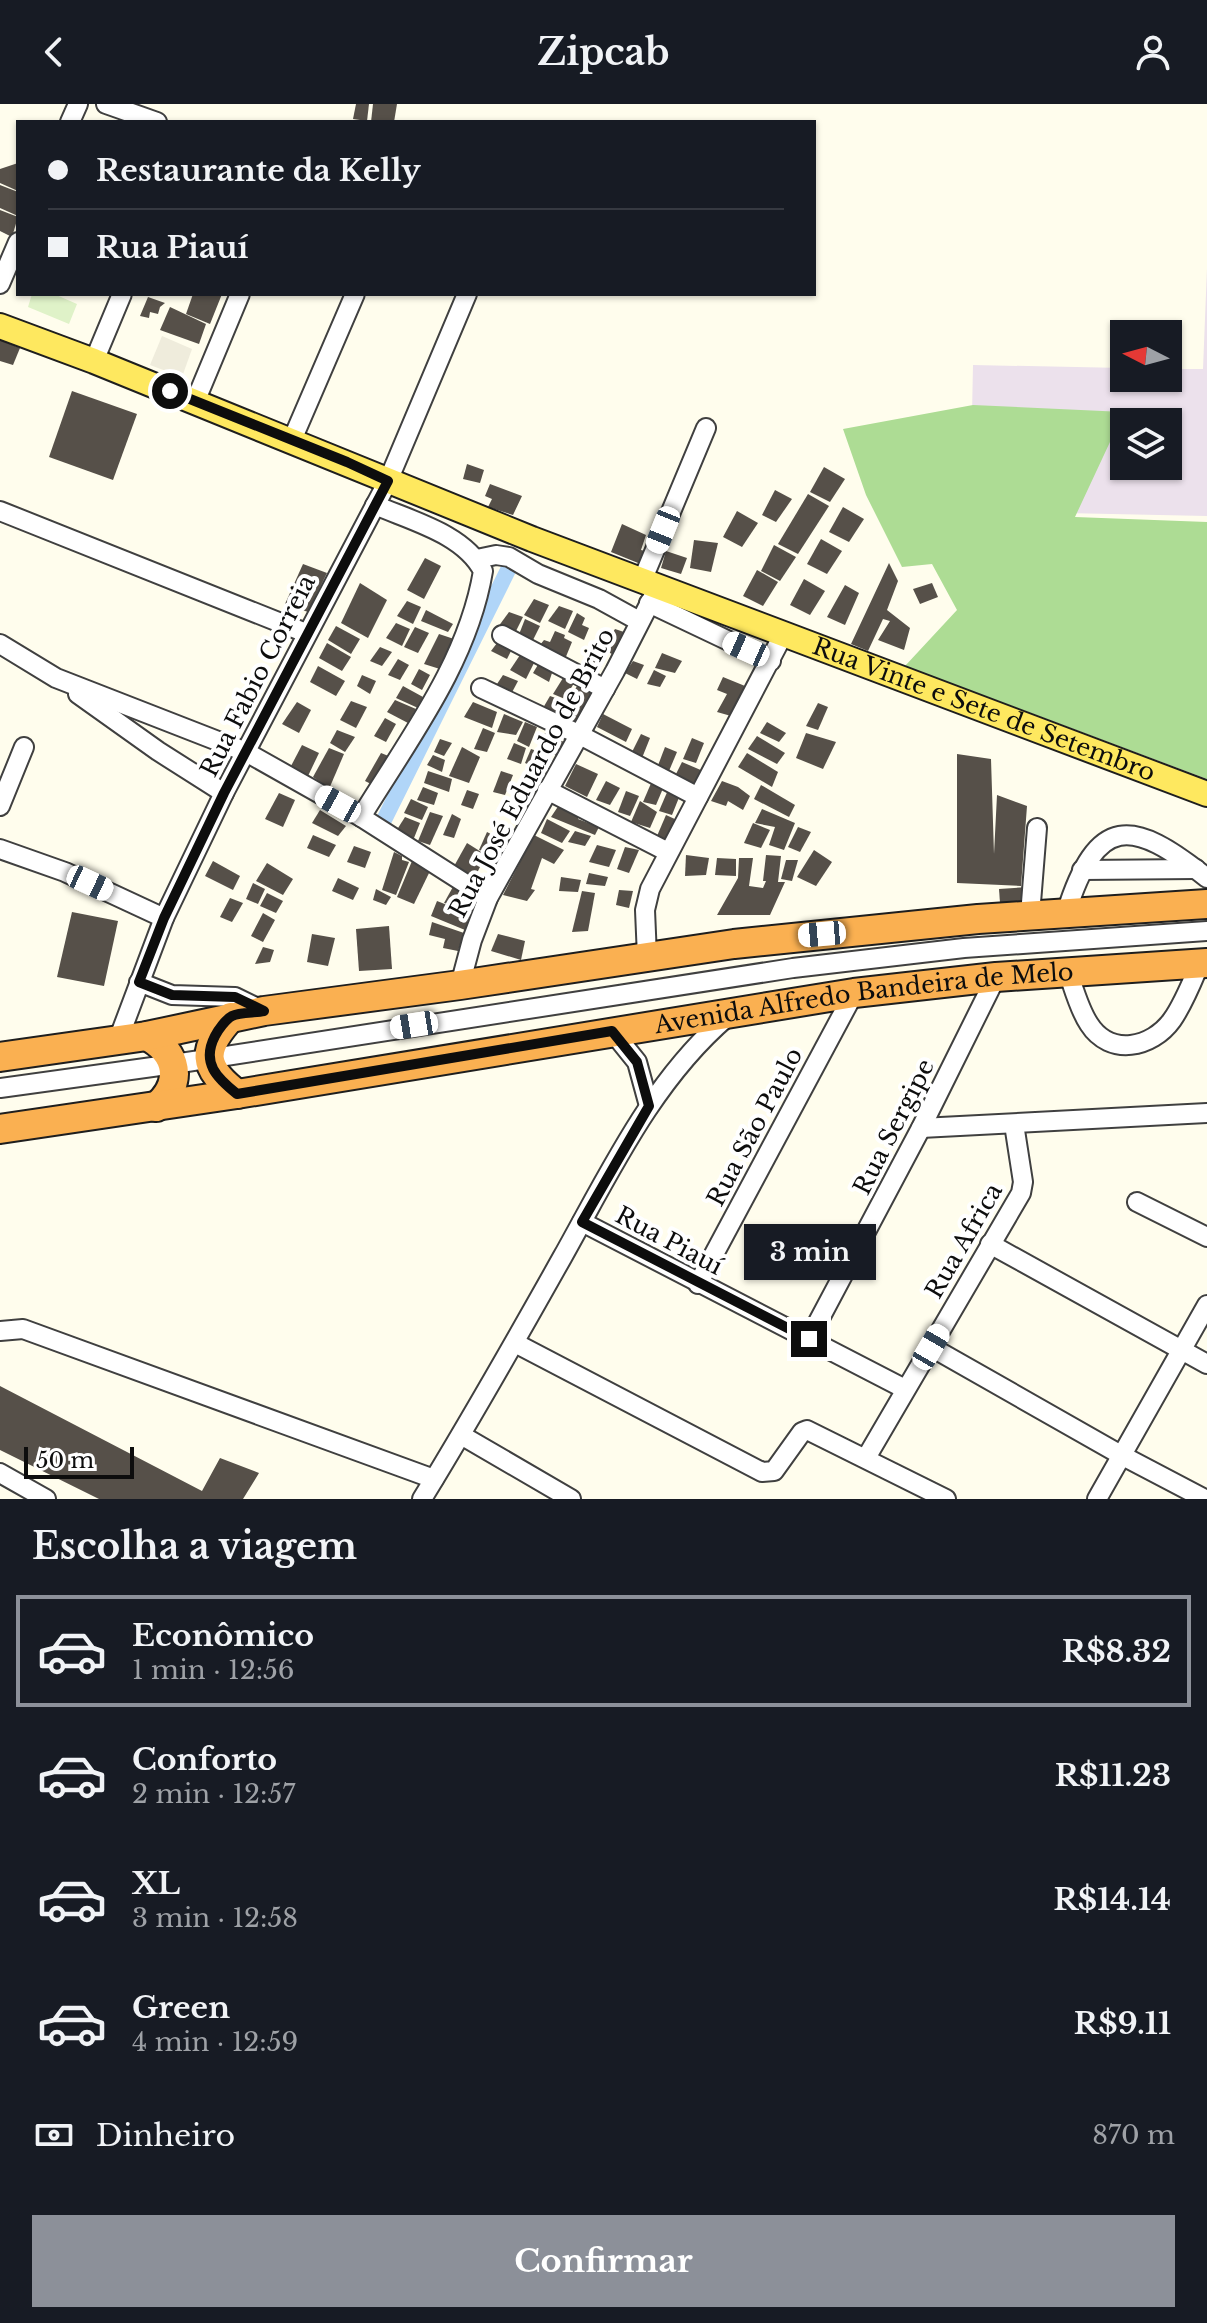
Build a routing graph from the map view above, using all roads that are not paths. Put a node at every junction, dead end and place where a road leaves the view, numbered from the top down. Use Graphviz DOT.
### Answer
graph roads {
  1 [pos="106,104"];
  2 [pos="151,120"];
  3 [pos="16,247"];
  4 [pos="0,284"];
  5 [pos="121,296"];
  6 [pos="239,296"];
  7 [pos="354,296"];
  8 [pos="466,296"];
  9 [pos="0,326"];
  10 [pos="94,361"];
  11 [pos="195,402"];
  12 [pos="706,428"];
  13 [pos="292,440"];
  14 [pos="388,481"];
  15 [pos="375,505"];
  16 [pos="0,511"];
  17 [pos="477,559"];
  18 [pos="650,591"];
  19 [pos="639,621"];
  20 [pos="306,633"];
  21 [pos="502,635"];
  22 [pos="783,635"];
  23 [pos="0,644"];
  24 [pos="771,661"];
  25 [pos="56,678"];
  26 [pos="481,688"];
  27 [pos="605,689"];
  28 [pos="578,734"];
  29 [pos="24,747"];
  30 [pos="246,752"];
  31 [pos="547,790"];
  32 [pos="224,793"];
  33 [pos="1207,794"];
  34 [pos="698,797"];
  35 [pos="0,806"];
  36 [pos="361,817"];
  37 [pos="1037,828"];
  38 [pos="0,849"];
  39 [pos="668,852"];
  40 [pos="1082,870"];
  41 [pos="1202,873"];
  42 [pos="488,898"];
  43 [pos="1207,904"];
  44 [pos="1066,913"];
  45 [pos="1030,915"];
  46 [pos="164,918"];
  47 [pos="1207,931"];
  48 [pos="647,957"];
  49 [pos="1204,963"];
  50 [pos="1068,972"];
  51 [pos="996,977"];
  52 [pos="139,982"];
  53 [pos="460,985"];
  54 [pos="854,993"];
  55 [pos="264,1011"];
  56 [pos="734,1011"];
  57 [pos="231,1017"];
  58 [pos="612,1031"];
  59 [pos="147,1036"];
  60 [pos="118,1040"];
  61 [pos="0,1057"];
  62 [pos="208,1058"];
  63 [pos="174,1064"];
  64 [pos="0,1088"];
  65 [pos="237,1094"];
  66 [pos="649,1106"];
  67 [pos="156,1107"];
  68 [pos="1207,1113"];
  69 [pos="1014,1124"];
  70 [pos="921,1128"];
  71 [pos="0,1129"];
  72 [pos="1137,1202"];
  73 [pos="582,1222"];
  74 [pos="1207,1237"];
  75 [pos="990,1244"];
  76 [pos="698,1284"];
  77 [pos="1207,1305"];
  78 [pos="0,1331"];
  79 [pos="809,1339"];
  80 [pos="515,1343"];
  81 [pos="931,1347"];
  82 [pos="1182,1349"];
  83 [pos="1207,1364"];
  84 [pos="905,1389"];
  85 [pos="461,1435"];
  86 [pos="1121,1455"];
  87 [pos="866,1458"];
  88 [pos="0,1473"];
  89 [pos="434,1479"];
  90 [pos="46,1499"];
  91 [pos="422,1499"];
  92 [pos="571,1499"];
  93 [pos="946,1499"];
  94 [pos="1097,1499"];
  95 [pos="1205,1499"];
  1 -- 2 [label="street"];
  3 -- 4 [label="street"];
  5 -- 10 [label="street"];
  6 -- 11 [label="street"];
  7 -- 13 [label="street"];
  8 -- 14 [label="street, Rua Fabio Correia"];
  9 -- 10 [label="main road, Rua Vinte e Sete de Setembro"];
  10 -- 11 [label="main road, Rua Vinte e Sete de Setembro"];
  11 -- 13 [label="main road, Rua Vinte e Sete de Setembro"];
  12 -- 18 [label="street, Rua José Eduardo de Brito"];
  13 -- 14 [label="main road, Rua Vinte e Sete de Setembro"];
  14 -- 15 [label="street, Rua Fabio Correia"];
  14 -- 18 [label="main road, Rua Vinte e Sete de Setembro"];
  15 -- 17 [label="street"];
  15 -- 20 [label="street, Rua Fabio Correia"];
  16 -- 20 [label="street"];
  17 -- 19 [label="street"];
  17 -- 36 [label="street"];
  18 -- 19 [label="street, Rua José Eduardo de Brito"];
  18 -- 22 [label="main road, Rua Vinte e Sete de Setembro"];
  18 -- 24 [label="street"];
  19 -- 27 [label="street, Rua José Eduardo de Brito"];
  20 -- 30 [label="street, Rua Fabio Correia"];
  21 -- 27 [label="street"];
  22 -- 24 [label="street"];
  22 -- 33 [label="main road, Rua Vinte e Sete de Setembro"];
  23 -- 25 [label="street"];
  24 -- 34 [label="street"];
  25 -- 30 [label="street"];
  25 -- 32 [label="street"];
  26 -- 28 [label="street"];
  27 -- 28 [label="street, Rua José Eduardo de Brito"];
  28 -- 31 [label="street, Rua José Eduardo de Brito"];
  28 -- 34 [label="street"];
  29 -- 35 [label="street"];
  30 -- 32 [label="street, Rua Fabio Correia"];
  30 -- 36 [label="street"];
  31 -- 39 [label="street"];
  31 -- 42 [label="street, Rua José Eduardo de Brito"];
  32 -- 46 [label="street, Rua Fabio Correia"];
  34 -- 39 [label="street"];
  36 -- 42 [label="street"];
  37 -- 45 [label="street"];
  38 -- 46 [label="street"];
  39 -- 48 [label="street"];
  40 -- 41 [label="street"];
  40 -- 41 [label="street"];
  40 -- 44 [label="street"];
  42 -- 53 [label="street, Rua José Eduardo de Brito"];
  43 -- 44 [label="highway"];
  44 -- 45 [label="highway"];
  45 -- 48 [label="highway"];
  46 -- 52 [label="street, Rua Fabio Correia"];
  47 -- 62 [label="street"];
  48 -- 53 [label="highway"];
  49 -- 50 [label="highway, Avenida Alfredo Bandeira de Melo"];
  49 -- 50 [label="street"];
  50 -- 51 [label="highway, Avenida Alfredo Bandeira de Melo"];
  51 -- 54 [label="highway, Avenida Alfredo Bandeira de Melo"];
  51 -- 70 [label="street, Rua Sergipe"];
  52 -- 55 [label="street"];
  52 -- 60 [label="street, Rua Fabio Correia"];
  53 -- 55 [label="highway"];
  54 -- 56 [label="highway, Avenida Alfredo Bandeira de Melo"];
  54 -- 76 [label="street, Rua São Paulo"];
  55 -- 57 [label="highway"];
  56 -- 58 [label="highway, Avenida Alfredo Bandeira de Melo"];
  56 -- 66 [label="street"];
  57 -- 59 [label="highway"];
  57 -- 62 [label="highway"];
  58 -- 65 [label="highway, Avenida Alfredo Bandeira de Melo"];
  58 -- 66 [label="street"];
  59 -- 60 [label="highway"];
  59 -- 63 [label="highway"];
  60 -- 61 [label="highway"];
  62 -- 63 [label="street"];
  62 -- 65 [label="highway"];
  63 -- 64 [label="street"];
  63 -- 67 [label="highway"];
  65 -- 67 [label="highway, Avenida Alfredo Bandeira de Melo"];
  66 -- 73 [label="street"];
  67 -- 71 [label="highway, Avenida Alfredo Bandeira de Melo"];
  68 -- 69 [label="street"];
  69 -- 70 [label="street"];
  69 -- 75 [label="street, Rua Africa"];
  70 -- 79 [label="street, Rua Sergipe"];
  72 -- 74 [label="street"];
  73 -- 76 [label="street, Rua Piauí"];
  73 -- 80 [label="street"];
  75 -- 81 [label="street, Rua Africa"];
  75 -- 82 [label="street"];
  76 -- 79 [label="street, Rua Piauí"];
  77 -- 82 [label="street"];
  78 -- 89 [label="street"];
  79 -- 84 [label="street, Rua Piauí"];
  80 -- 85 [label="street"];
  80 -- 87 [label="street"];
  81 -- 84 [label="street, Rua Africa"];
  81 -- 86 [label="street"];
  82 -- 83 [label="street"];
  82 -- 86 [label="street"];
  84 -- 87 [label="street, Rua Africa"];
  85 -- 89 [label="street"];
  85 -- 92 [label="street"];
  86 -- 94 [label="street"];
  86 -- 95 [label="street"];
  87 -- 93 [label="street"];
  88 -- 90 [label="street"];
  89 -- 91 [label="street"];
}
